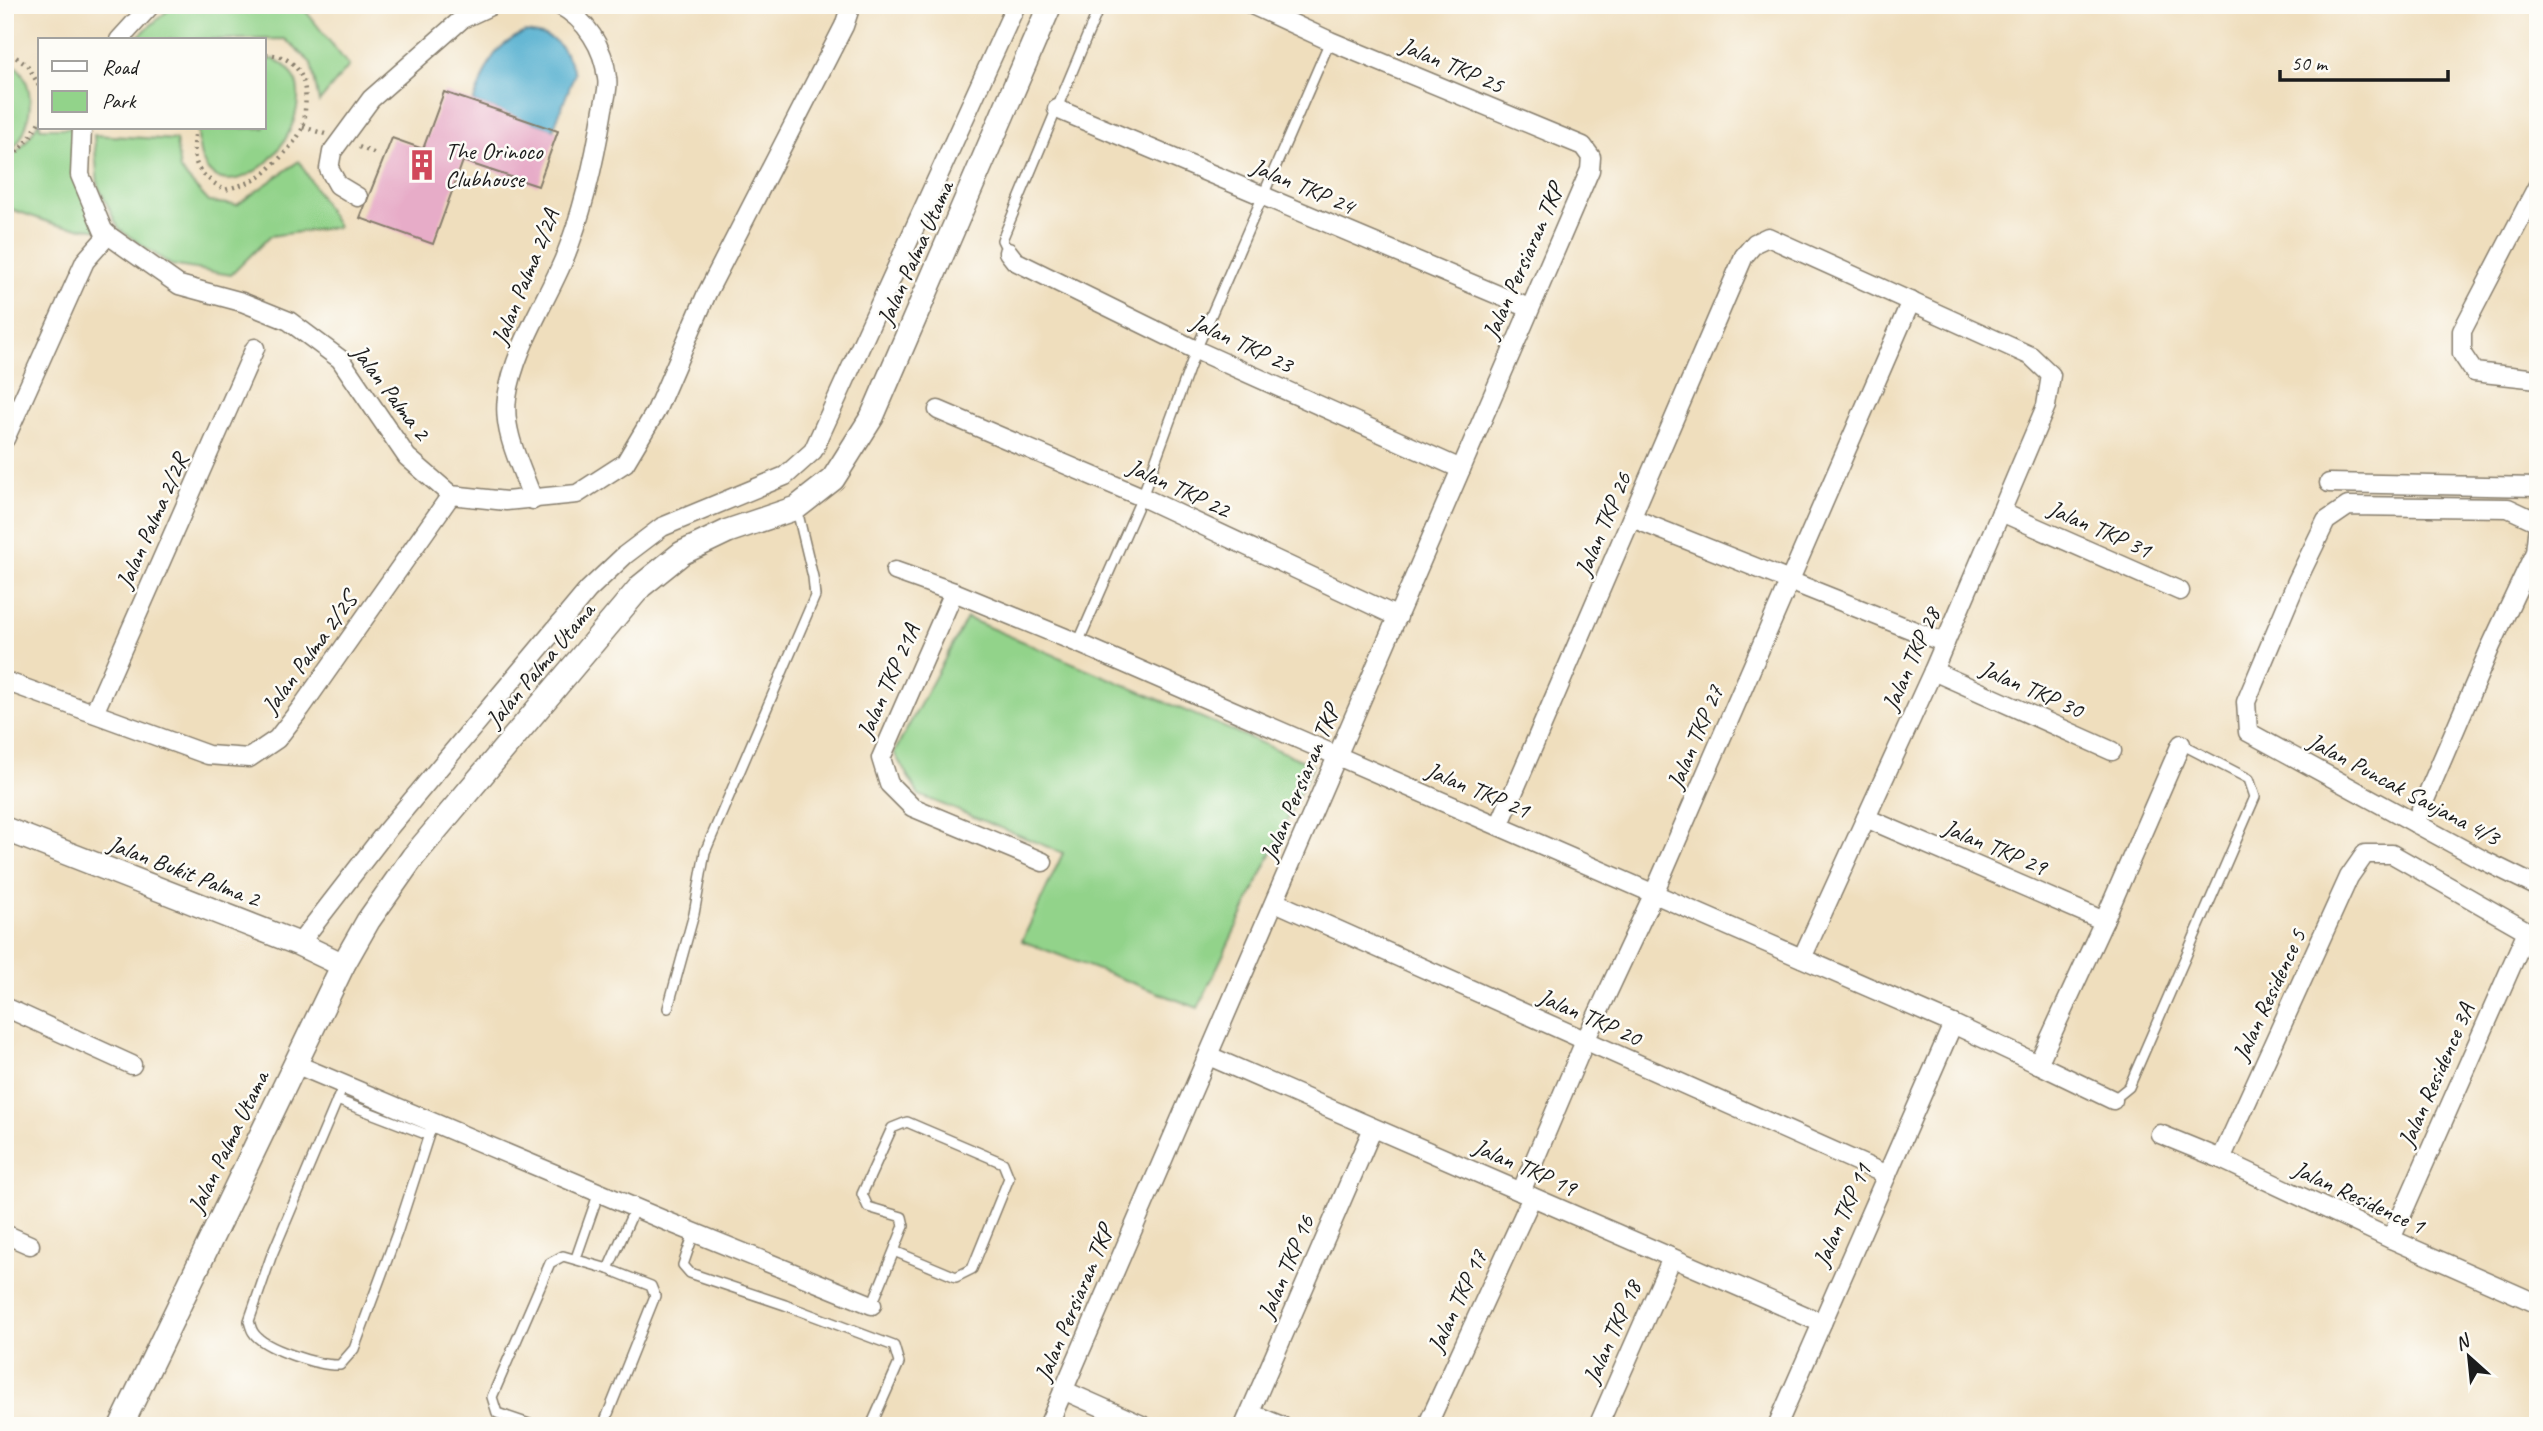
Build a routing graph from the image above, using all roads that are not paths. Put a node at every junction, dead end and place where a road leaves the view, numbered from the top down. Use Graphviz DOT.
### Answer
graph roads {
  1 [pos="492,5"];
  2 [pos="559,5"];
  3 [pos="851,5"];
  4 [pos="1016,5"];
  5 [pos="1050,5"];
  6 [pos="1100,5"];
  7 [pos="1252,5"];
  8 [pos="147,7"];
  9 [pos="121,38"];
  10 [pos="1330,41"];
  11 [pos="1057,109"];
  12 [pos="82,130"];
  13 [pos="1591,157"];
  14 [pos="2538,185"];
  15 [pos="1264,196"];
  16 [pos="358,197"];
  17 [pos="108,235"];
  18 [pos="1007,252"];
  19 [pos="1911,301"];
  20 [pos="1529,308"];
  21 [pos="255,348"];
  22 [pos="1196,349"];
  23 [pos="2538,379"];
  24 [pos="937,410"];
  25 [pos="5,439"];
  26 [pos="1461,469"];
  27 [pos="2329,483"];
  28 [pos="2538,487"];
  29 [pos="451,495"];
  30 [pos="1142,497"];
  31 [pos="533,500"];
  32 [pos="796,508"];
  33 [pos="2001,512"];
  34 [pos="1632,518"];
  35 [pos="2538,524"];
  36 [pos="895,571"];
  37 [pos="1790,580"];
  38 [pos="2180,591"];
  39 [pos="954,592"];
  40 [pos="1398,617"];
  41 [pos="1078,643"];
  42 [pos="1945,643"];
  43 [pos="1933,671"];
  44 [pos="5,681"];
  45 [pos="94,713"];
  46 [pos="2180,744"];
  47 [pos="2112,751"];
  48 [pos="1339,757"];
  49 [pos="1866,818"];
  50 [pos="2414,823"];
  51 [pos="1499,826"];
  52 [pos="5,829"];
  53 [pos="1043,862"];
  54 [pos="2538,887"];
  55 [pos="1654,894"];
  56 [pos="1275,902"];
  57 [pos="2104,921"];
  58 [pos="2527,931"];
  59 [pos="299,944"];
  60 [pos="1802,958"];
  61 [pos="343,965"];
  62 [pos="5,1007"];
  63 [pos="668,1008"];
  64 [pos="1953,1024"];
  65 [pos="1585,1041"];
  66 [pos="1209,1056"];
  67 [pos="295,1064"];
  68 [pos="2038,1064"];
  69 [pos="132,1065"];
  70 [pos="340,1092"];
  71 [pos="2113,1100"];
  72 [pos="1373,1128"];
  73 [pos="430,1129"];
  74 [pos="2160,1134"];
  75 [pos="2221,1159"];
  76 [pos="1886,1175"];
  77 [pos="599,1192"];
  78 [pos="1526,1194"];
  79 [pos="635,1208"];
  80 [pos="694,1233"];
  81 [pos="5,1234"];
  82 [pos="2391,1239"];
  83 [pos="30,1245"];
  84 [pos="894,1251"];
  85 [pos="576,1258"];
  86 [pos="1672,1258"];
  87 [pos="608,1269"];
  88 [pos="2538,1304"];
  89 [pos="872,1305"];
  90 [pos="1822,1324"];
  91 [pos="1063,1390"];
  92 [pos="1247,1419"];
  93 [pos="121,1426"];
  94 [pos="535,1426"];
  95 [pos="603,1426"];
  96 [pos="871,1426"];
  97 [pos="1048,1426"];
  98 [pos="1144,1426"];
  99 [pos="1282,1426"];
  100 [pos="1427,1426"];
  101 [pos="1598,1426"];
  102 [pos="1777,1426"];
  1 -- 16 [label="street"];
  2 -- 31 [label="street, Jalan Palma 2/2A"];
  3 -- 31 [label="street"];
  4 -- 59 [label="street"];
  5 -- 32 [label="street, Jalan Palma Utama"];
  6 -- 11 [label="lane"];
  7 -- 10 [label="street, Jalan TKP 25"];
  8 -- 9 [label="street"];
  10 -- 13 [label="street, Jalan TKP 25"];
  10 -- 15 [label="lane"];
  11 -- 15 [label="street, Jalan TKP 24"];
  11 -- 18 [label="lane"];
  12 -- 17 [label="street, Jalan Palma 2"];
  13 -- 20 [label="street, Jalan Persiaran TKP"];
  14 -- 23 [label="street"];
  15 -- 20 [label="street, Jalan TKP 24"];
  15 -- 22 [label="lane"];
  17 -- 25 [label="street"];
  17 -- 29 [label="street, Jalan Palma 2"];
  18 -- 22 [label="street, Jalan TKP 23"];
  19 -- 33 [label="street, Jalan TKP 28"];
  19 -- 34 [label="street, Jalan TKP 26"];
  19 -- 37 [label="street, Jalan TKP 27"];
  20 -- 26 [label="street, Jalan Persiaran TKP"];
  21 -- 45 [label="street, Jalan Palma 2/2R"];
  22 -- 26 [label="street, Jalan TKP 23"];
  22 -- 30 [label="lane"];
  24 -- 30 [label="street, Jalan TKP 22"];
  26 -- 40 [label="street, Jalan Persiaran TKP"];
  27 -- 28 [label="street"];
  29 -- 31 [label="street"];
  29 -- 45 [label="street, Jalan Palma 2/2S"];
  30 -- 40 [label="street, Jalan TKP 22"];
  30 -- 41 [label="lane"];
  32 -- 61 [label="street, Jalan Palma Utama"];
  32 -- 63 [label="lane"];
  33 -- 38 [label="street, Jalan TKP 31"];
  33 -- 42 [label="street, Jalan TKP 28"];
  34 -- 37 [label="street"];
  34 -- 51 [label="street, Jalan TKP 26"];
  35 -- 50 [label="street"];
  35 -- 50 [label="street, Jalan Puncak Saujana 4/3"];
  36 -- 39 [label="street, Jalan TKP 21"];
  37 -- 42 [label="street"];
  37 -- 55 [label="street, Jalan TKP 27"];
  39 -- 41 [label="street, Jalan TKP 21"];
  39 -- 53 [label="street, Jalan TKP 21A"];
  40 -- 48 [label="street, Jalan Persiaran TKP"];
  41 -- 48 [label="street, Jalan TKP 21"];
  42 -- 43 [label="street, Jalan TKP 28"];
  43 -- 47 [label="street, Jalan TKP 30"];
  43 -- 49 [label="street, Jalan TKP 28"];
  44 -- 45 [label="street, Jalan Palma 2/2S"];
  46 -- 57 [label="street"];
  46 -- 71 [label="lane"];
  48 -- 51 [label="street, Jalan TKP 21"];
  48 -- 56 [label="street, Jalan Persiaran TKP"];
  49 -- 57 [label="street, Jalan TKP 29"];
  49 -- 60 [label="street, Jalan TKP 28"];
  50 -- 54 [label="street, Jalan Puncak Saujana 4/3"];
  51 -- 55 [label="street, Jalan TKP 21"];
  52 -- 59 [label="street, Jalan Bukit Palma 2"];
  55 -- 60 [label="street, Jalan TKP 21"];
  55 -- 65 [label="street, Jalan TKP 27"];
  56 -- 65 [label="street, Jalan TKP 20"];
  56 -- 66 [label="street, Jalan Persiaran TKP"];
  57 -- 68 [label="street"];
  58 -- 75 [label="street, Jalan Residence 5"];
  58 -- 82 [label="street, Jalan Residence 3A"];
  59 -- 61 [label="street, Jalan Bukit Palma 2"];
  60 -- 64 [label="street, Jalan TKP 21"];
  61 -- 67 [label="street, Jalan Palma Utama"];
  62 -- 69 [label="street"];
  64 -- 68 [label="street, Jalan TKP 21"];
  64 -- 76 [label="street, Jalan TKP 11"];
  65 -- 76 [label="street, Jalan TKP 20"];
  65 -- 78 [label="street, Jalan TKP 27"];
  66 -- 72 [label="street, Jalan TKP 19"];
  66 -- 91 [label="street, Jalan Persiaran TKP"];
  67 -- 70 [label="street"];
  67 -- 93 [label="street, Jalan Palma Utama"];
  68 -- 71 [label="street, Jalan TKP 21"];
  70 -- 73 [label="street"];
  70 -- 73 [label="lane"];
  72 -- 78 [label="street, Jalan TKP 19"];
  72 -- 92 [label="street, Jalan TKP 16"];
  73 -- 77 [label="street"];
  74 -- 75 [label="street, Jalan Residence 1"];
  75 -- 82 [label="street, Jalan Residence 1"];
  76 -- 90 [label="street, Jalan TKP 11"];
  77 -- 79 [label="street"];
  77 -- 85 [label="lane"];
  78 -- 86 [label="street, Jalan TKP 19"];
  78 -- 100 [label="street, Jalan TKP 17"];
  79 -- 80 [label="street"];
  79 -- 87 [label="lane"];
  80 -- 89 [label="street"];
  80 -- 96 [label="lane"];
  81 -- 83 [label="street"];
  82 -- 88 [label="street, Jalan Residence 1"];
  84 -- 84 [label="lane"];
  84 -- 89 [label="lane"];
  85 -- 87 [label="lane"];
  85 -- 94 [label="lane"];
  86 -- 90 [label="street, Jalan TKP 19"];
  86 -- 101 [label="street, Jalan TKP 18"];
  87 -- 95 [label="lane"];
  90 -- 102 [label="street, Jalan TKP 11"];
  91 -- 97 [label="street, Jalan Persiaran TKP"];
  91 -- 98 [label="street"];
  92 -- 99 [label="street"];
}
